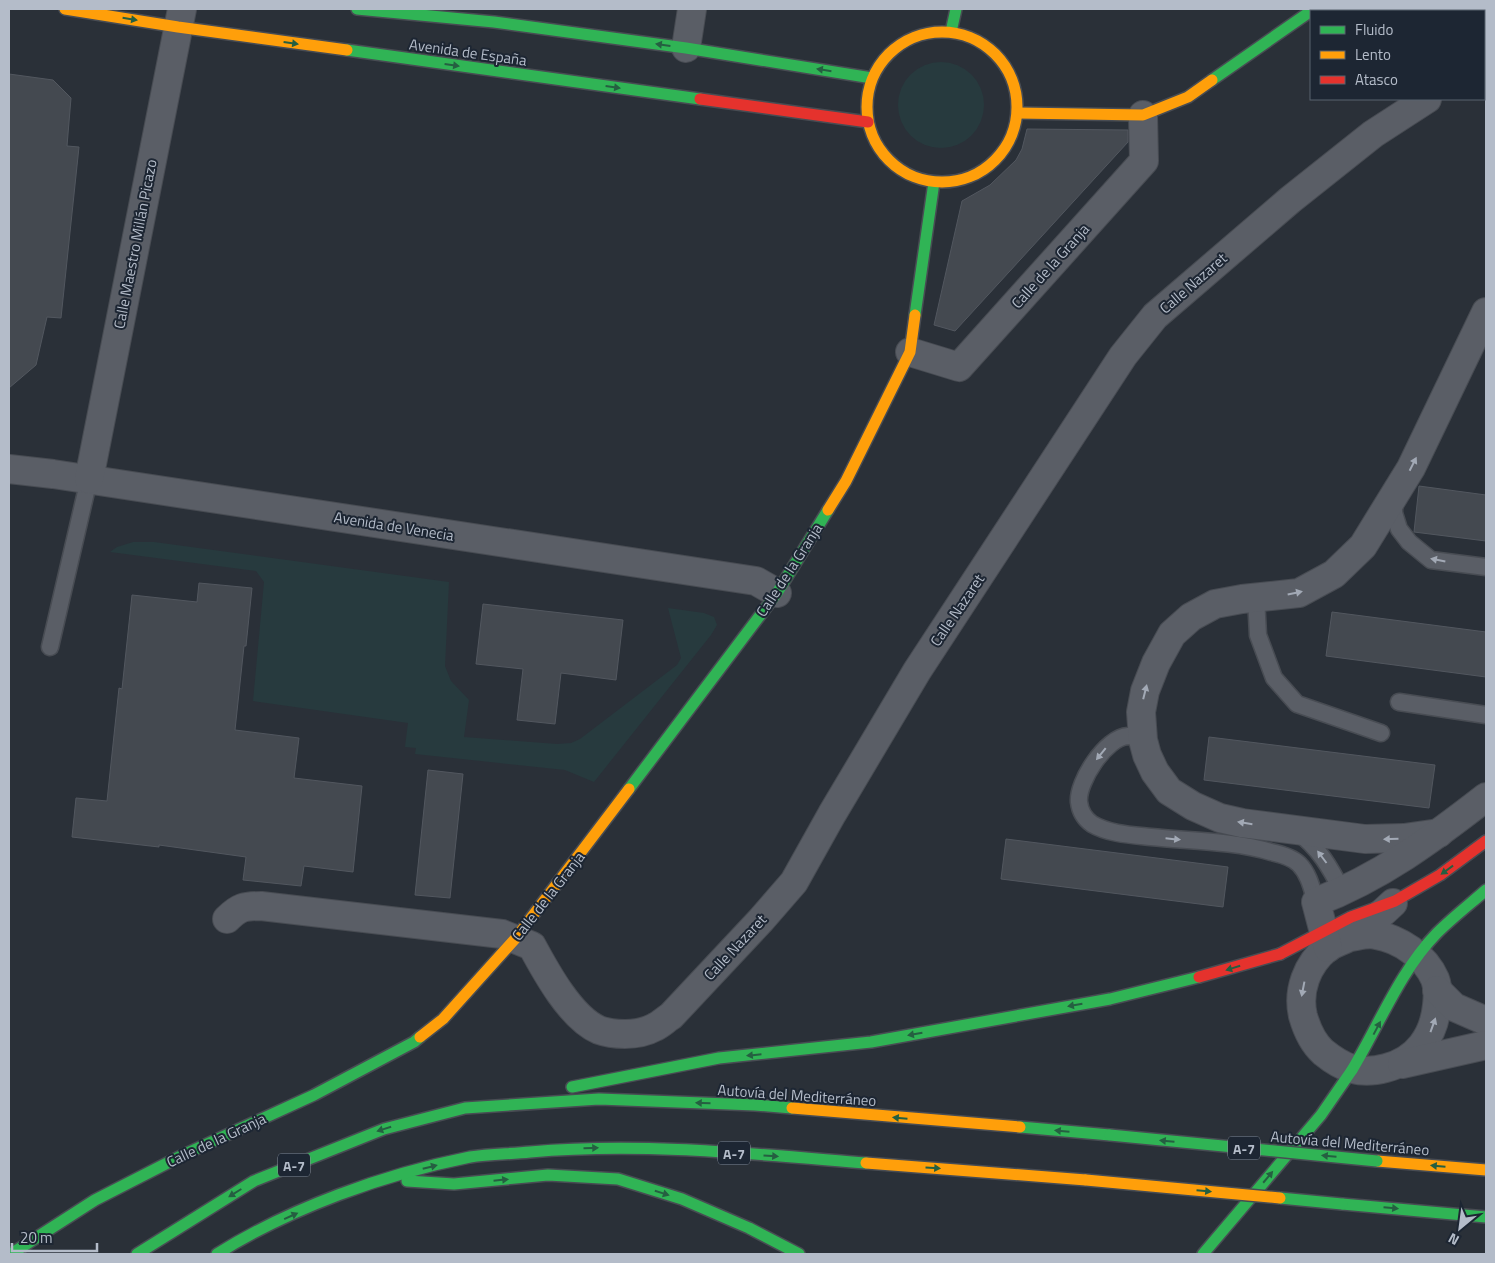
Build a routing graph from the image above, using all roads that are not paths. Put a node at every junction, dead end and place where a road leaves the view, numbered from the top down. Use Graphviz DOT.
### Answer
graph roads {
  1 [pos="64,9"];
  2 [pos="357,9"];
  3 [pos="692,9"];
  4 [pos="956,9"];
  5 [pos="1310,12"];
  6 [pos="495,15"];
  7 [pos="180,18"];
  8 [pos="951,32"];
  9 [pos="686,48"];
  10 [pos="872,78"];
  11 [pos="1425,100"];
  12 [pos="1018,113"];
  13 [pos="1143,114"];
  14 [pos="868,122"];
  15 [pos="934,182"];
  16 [pos="1486,312"];
  17 [pos="1478,346"];
  18 [pos="910,352"];
  19 [pos="9,468"];
  20 [pos="89,479"];
  21 [pos="1394,497"];
  22 [pos="1486,567"];
  23 [pos="777,593"];
  24 [pos="1256,598"];
  25 [pos="50,647"];
  26 [pos="1399,702"];
  27 [pos="1486,715"];
  28 [pos="1381,733"];
  29 [pos="1143,740"];
  30 [pos="1486,796"];
  31 [pos="1293,830"];
  32 [pos="1439,833"];
  33 [pos="1482,844"];
  34 [pos="1398,862"];
  35 [pos="1486,890"];
  36 [pos="1342,891"];
  37 [pos="1395,901"];
  38 [pos="1316,902"];
  39 [pos="227,919"];
  40 [pos="1338,933"];
  41 [pos="515,939"];
  42 [pos="1280,954"];
  43 [pos="1418,956"];
  44 [pos="1437,990"];
  45 [pos="1486,1021"];
  46 [pos="1486,1046"];
  47 [pos="1398,1065"];
  48 [pos="1352,1070"];
  49 [pos="465,1108"];
  50 [pos="1486,1170"];
  51 [pos="383,1179"];
  52 [pos="1486,1217"];
  53 [pos="11,1254"];
  54 [pos="137,1254"];
  55 [pos="217,1254"];
  56 [pos="799,1254"];
  57 [pos="1202,1254"];
  1 -- 7 [label="main road, Avenida de España, one-way"];
  2 -- 6 [label="main road, Avenida de España"];
  3 -- 9 [label="street"];
  4 -- 8 [label="main road"];
  5 -- 13 [label="main road"];
  9 -- 6 [label="main road, Avenida de España, one-way"];
  7 -- 14 [label="main road, Avenida de España, one-way"];
  7 -- 20 [label="street, Calle Maestro Millán Picazo"];
  8 -- 10 [label="main road"];
  8 -- 12 [label="main road"];
  10 -- 9 [label="main road, Avenida de España, one-way"];
  10 -- 14 [label="main road"];
  11 -- 41 [label="street, Calle Nazaret"];
  12 -- 13 [label="main road"];
  12 -- 15 [label="main road"];
  13 -- 18 [label="street, Calle de la Granja"];
  14 -- 15 [label="main road"];
  15 -- 18 [label="main road, Calle de la Granja"];
  16 -- 17 [label="street"];
  21 -- 17 [label="street, one-way"];
  18 -- 23 [label="main road, Calle de la Granja"];
  19 -- 20 [label="street, Avenida de Venecia"];
  20 -- 23 [label="street, Avenida de Venecia"];
  20 -- 25 [label="lane"];
  22 -- 21 [label="lane, one-way"];
  24 -- 21 [label="street, one-way"];
  23 -- 41 [label="main road, Calle de la Granja"];
  24 -- 28 [label="lane"];
  29 -- 24 [label="street, one-way"];
  26 -- 27 [label="lane"];
  31 -- 29 [label="street, one-way"];
  29 -- 38 [label="lane, one-way"];
  30 -- 32 [label="street"];
  32 -- 31 [label="street, one-way"];
  36 -- 31 [label="lane, one-way"];
  32 -- 34 [label="street"];
  33 -- 34 [label="street"];
  33 -- 37 [label="main road, one-way"];
  34 -- 36 [label="street"];
  35 -- 43 [label="main road"];
  36 -- 38 [label="street"];
  36 -- 40 [label="street"];
  37 -- 40 [label="street"];
  38 -- 40 [label="street"];
  39 -- 41 [label="street, Calle Nazaret"];
  40 -- 42 [label="street"];
  40 -- 43 [label="street"];
  40 -- 48 [label="street, one-way"];
  41 -- 53 [label="main road, Calle de la Granja"];
  42 -- 49 [label="main road, one-way"];
  43 -- 44 [label="street"];
  48 -- 43 [label="main road, one-way"];
  44 -- 45 [label="street"];
  47 -- 44 [label="street, one-way"];
  46 -- 47 [label="street"];
  47 -- 48 [label="street"];
  57 -- 48 [label="main road, one-way"];
  50 -- 49 [label="main road, Autovía del Mediterráneo / A-7, one-way, bridge"];
  49 -- 54 [label="main road, Autovía del Mediterráneo / A-7, one-way"];
  51 -- 52 [label="main road, A-7, one-way, bridge"];
  55 -- 51 [label="main road, A-7, one-way"];
  51 -- 56 [label="main road, one-way"];
}
